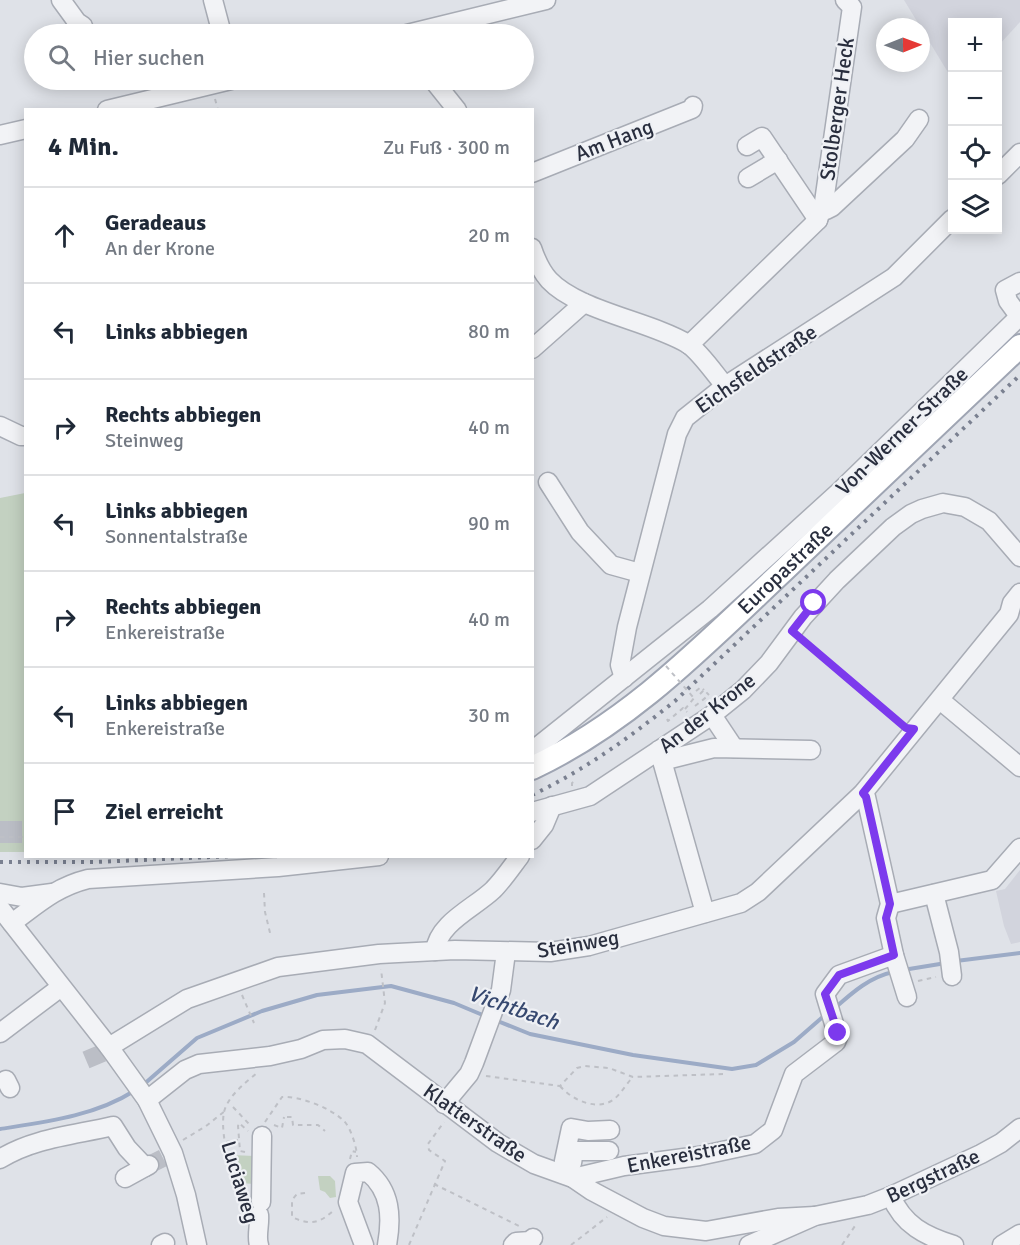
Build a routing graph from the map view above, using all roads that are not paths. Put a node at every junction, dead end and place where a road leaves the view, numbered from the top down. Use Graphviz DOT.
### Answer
graph roads {
  1 [pos="61,0"];
  2 [pos="213,0"];
  3 [pos="546,0"];
  4 [pos="849,4"];
  5 [pos="80,24"];
  6 [pos="219,24"];
  7 [pos="448,24"];
  8 [pos="190,90"];
  9 [pos="441,90"];
  10 [pos="693,106"];
  11 [pos="115,108"];
  12 [pos="455,108"];
  13 [pos="919,119"];
  14 [pos="24,129"];
  15 [pos="0,135"];
  16 [pos="754,142"];
  17 [pos="1020,153"];
  18 [pos="778,160"];
  19 [pos="534,171"];
  20 [pos="1002,171"];
  21 [pos="748,178"];
  22 [pos="820,214"];
  23 [pos="948,223"];
  24 [pos="534,253"];
  25 [pos="1020,282"];
  26 [pos="584,303"];
  27 [pos="1020,316"];
  28 [pos="689,345"];
  29 [pos="1020,346"];
  30 [pos="534,347"];
  31 [pos="725,386"];
  32 [pos="0,426"];
  33 [pos="24,436"];
  34 [pos="548,482"];
  35 [pos="1020,557"];
  36 [pos="640,573"];
  37 [pos="1017,602"];
  38 [pos="624,678"];
  39 [pos="940,700"];
  40 [pos="704,710"];
  41 [pos="734,748"];
  42 [pos="534,749"];
  43 [pos="811,750"];
  44 [pos="660,756"];
  45 [pos="534,767"];
  46 [pos="1020,767"];
  47 [pos="863,793"];
  48 [pos="552,806"];
  49 [pos="534,811"];
  50 [pos="534,838"];
  51 [pos="1020,848"];
  52 [pos="361,858"];
  53 [pos="518,858"];
  54 [pos="54,892"];
  55 [pos="0,893"];
  56 [pos="934,894"];
  57 [pos="890,904"];
  58 [pos="0,908"];
  59 [pos="705,913"];
  60 [pos="12,923"];
  61 [pos="435,951"];
  62 [pos="506,952"];
  63 [pos="895,958"];
  64 [pos="951,974"];
  65 [pos="61,987"];
  66 [pos="908,988"];
  67 [pos="0,1033"];
  68 [pos="108,1049"];
  69 [pos="140,1090"];
  70 [pos="448,1107"];
  71 [pos="266,1128"];
  72 [pos="1020,1128"];
  73 [pos="610,1130"];
  74 [pos="609,1151"];
  75 [pos="163,1157"];
  76 [pos="0,1159"];
  77 [pos="568,1176"];
  78 [pos="125,1178"];
  79 [pos="891,1196"];
  80 [pos="815,1216"];
  81 [pos="1020,1234"];
  82 [pos="532,1238"];
  83 [pos="258,1242"];
  84 [pos="197,1245"];
  85 [pos="364,1245"];
  86 [pos="387,1245"];
  87 [pos="513,1245"];
  88 [pos="749,1245"];
  89 [pos="954,1245"];
  90 [pos="1002,1245"];
  1 -- 5 [label="street"];
  2 -- 6 [label="street"];
  3 -- 7 [label="street"];
  4 -- 22 [label="street, Stolberger Heck"];
  8 -- 11 [label="street"];
  9 -- 12 [label="street"];
  10 -- 19 [label="street, Am Hang"];
  13 -- 22 [label="street"];
  14 -- 15 [label="street"];
  16 -- 18 [label="street, Stolberger Heck"];
  17 -- 20 [label="street"];
  18 -- 21 [label="street"];
  18 -- 22 [label="street, Stolberger Heck"];
  22 -- 28 [label="street"];
  23 -- 31 [label="street, Eichsfeldstraße"];
  24 -- 26 [label="street"];
  25 -- 27 [label="street"];
  26 -- 28 [label="street"];
  26 -- 30 [label="street"];
  27 -- 38 [label="street, Von-Werner-Straße"];
  28 -- 31 [label="street"];
  29 -- 45 [label="main road, Europastraße"];
  31 -- 36 [label="street, Eichsfeldstraße"];
  32 -- 33 [label="street"];
  34 -- 36 [label="street"];
  35 -- 40 [label="street, An der Krone"];
  36 -- 38 [label="street, Eichsfeldstraße"];
  37 -- 39 [label="street, Steinweg"];
  38 -- 42 [label="street, Von-Werner-Straße"];
  39 -- 46 [label="street"];
  39 -- 47 [label="street, Steinweg"];
  40 -- 41 [label="street"];
  40 -- 44 [label="street, An der Krone"];
  41 -- 43 [label="street"];
  41 -- 44 [label="street"];
  44 -- 48 [label="street, An der Krone"];
  44 -- 59 [label="street"];
  47 -- 57 [label="street"];
  47 -- 59 [label="street, Steinweg"];
  48 -- 49 [label="street, An der Krone"];
  48 -- 50 [label="street"];
  51 -- 56 [label="street"];
  52 -- 54 [label="street"];
  53 -- 61 [label="street"];
  54 -- 55 [label="street"];
  54 -- 60 [label="street"];
  56 -- 57 [label="street"];
  56 -- 64 [label="street"];
  57 -- 63 [label="street"];
  58 -- 60 [label="street"];
  59 -- 62 [label="street, Steinweg"];
  60 -- 65 [label="street"];
  61 -- 62 [label="street, Steinweg"];
  61 -- 68 [label="street, Steinweg"];
  62 -- 70 [label="street"];
  63 -- 66 [label="street"];
  63 -- 77 [label="street, Enkereistraße"];
  65 -- 67 [label="street"];
  65 -- 68 [label="street"];
  68 -- 69 [label="street"];
  69 -- 70 [label="street, Klatterstraße"];
  69 -- 75 [label="street"];
  70 -- 77 [label="street, Klatterstraße"];
  71 -- 83 [label="street, Luciaweg"];
  72 -- 79 [label="street, Bergstraße"];
  73 -- 77 [label="street"];
  74 -- 77 [label="street"];
  75 -- 76 [label="street"];
  75 -- 78 [label="street"];
  75 -- 84 [label="street"];
  77 -- 80 [label="street, Klatterstraße"];
  79 -- 80 [label="street, Bergstraße"];
  79 -- 89 [label="street"];
  80 -- 88 [label="street"];
  81 -- 90 [label="street"];
  82 -- 87 [label="street"];
  85 -- 86 [label="street"];
}
